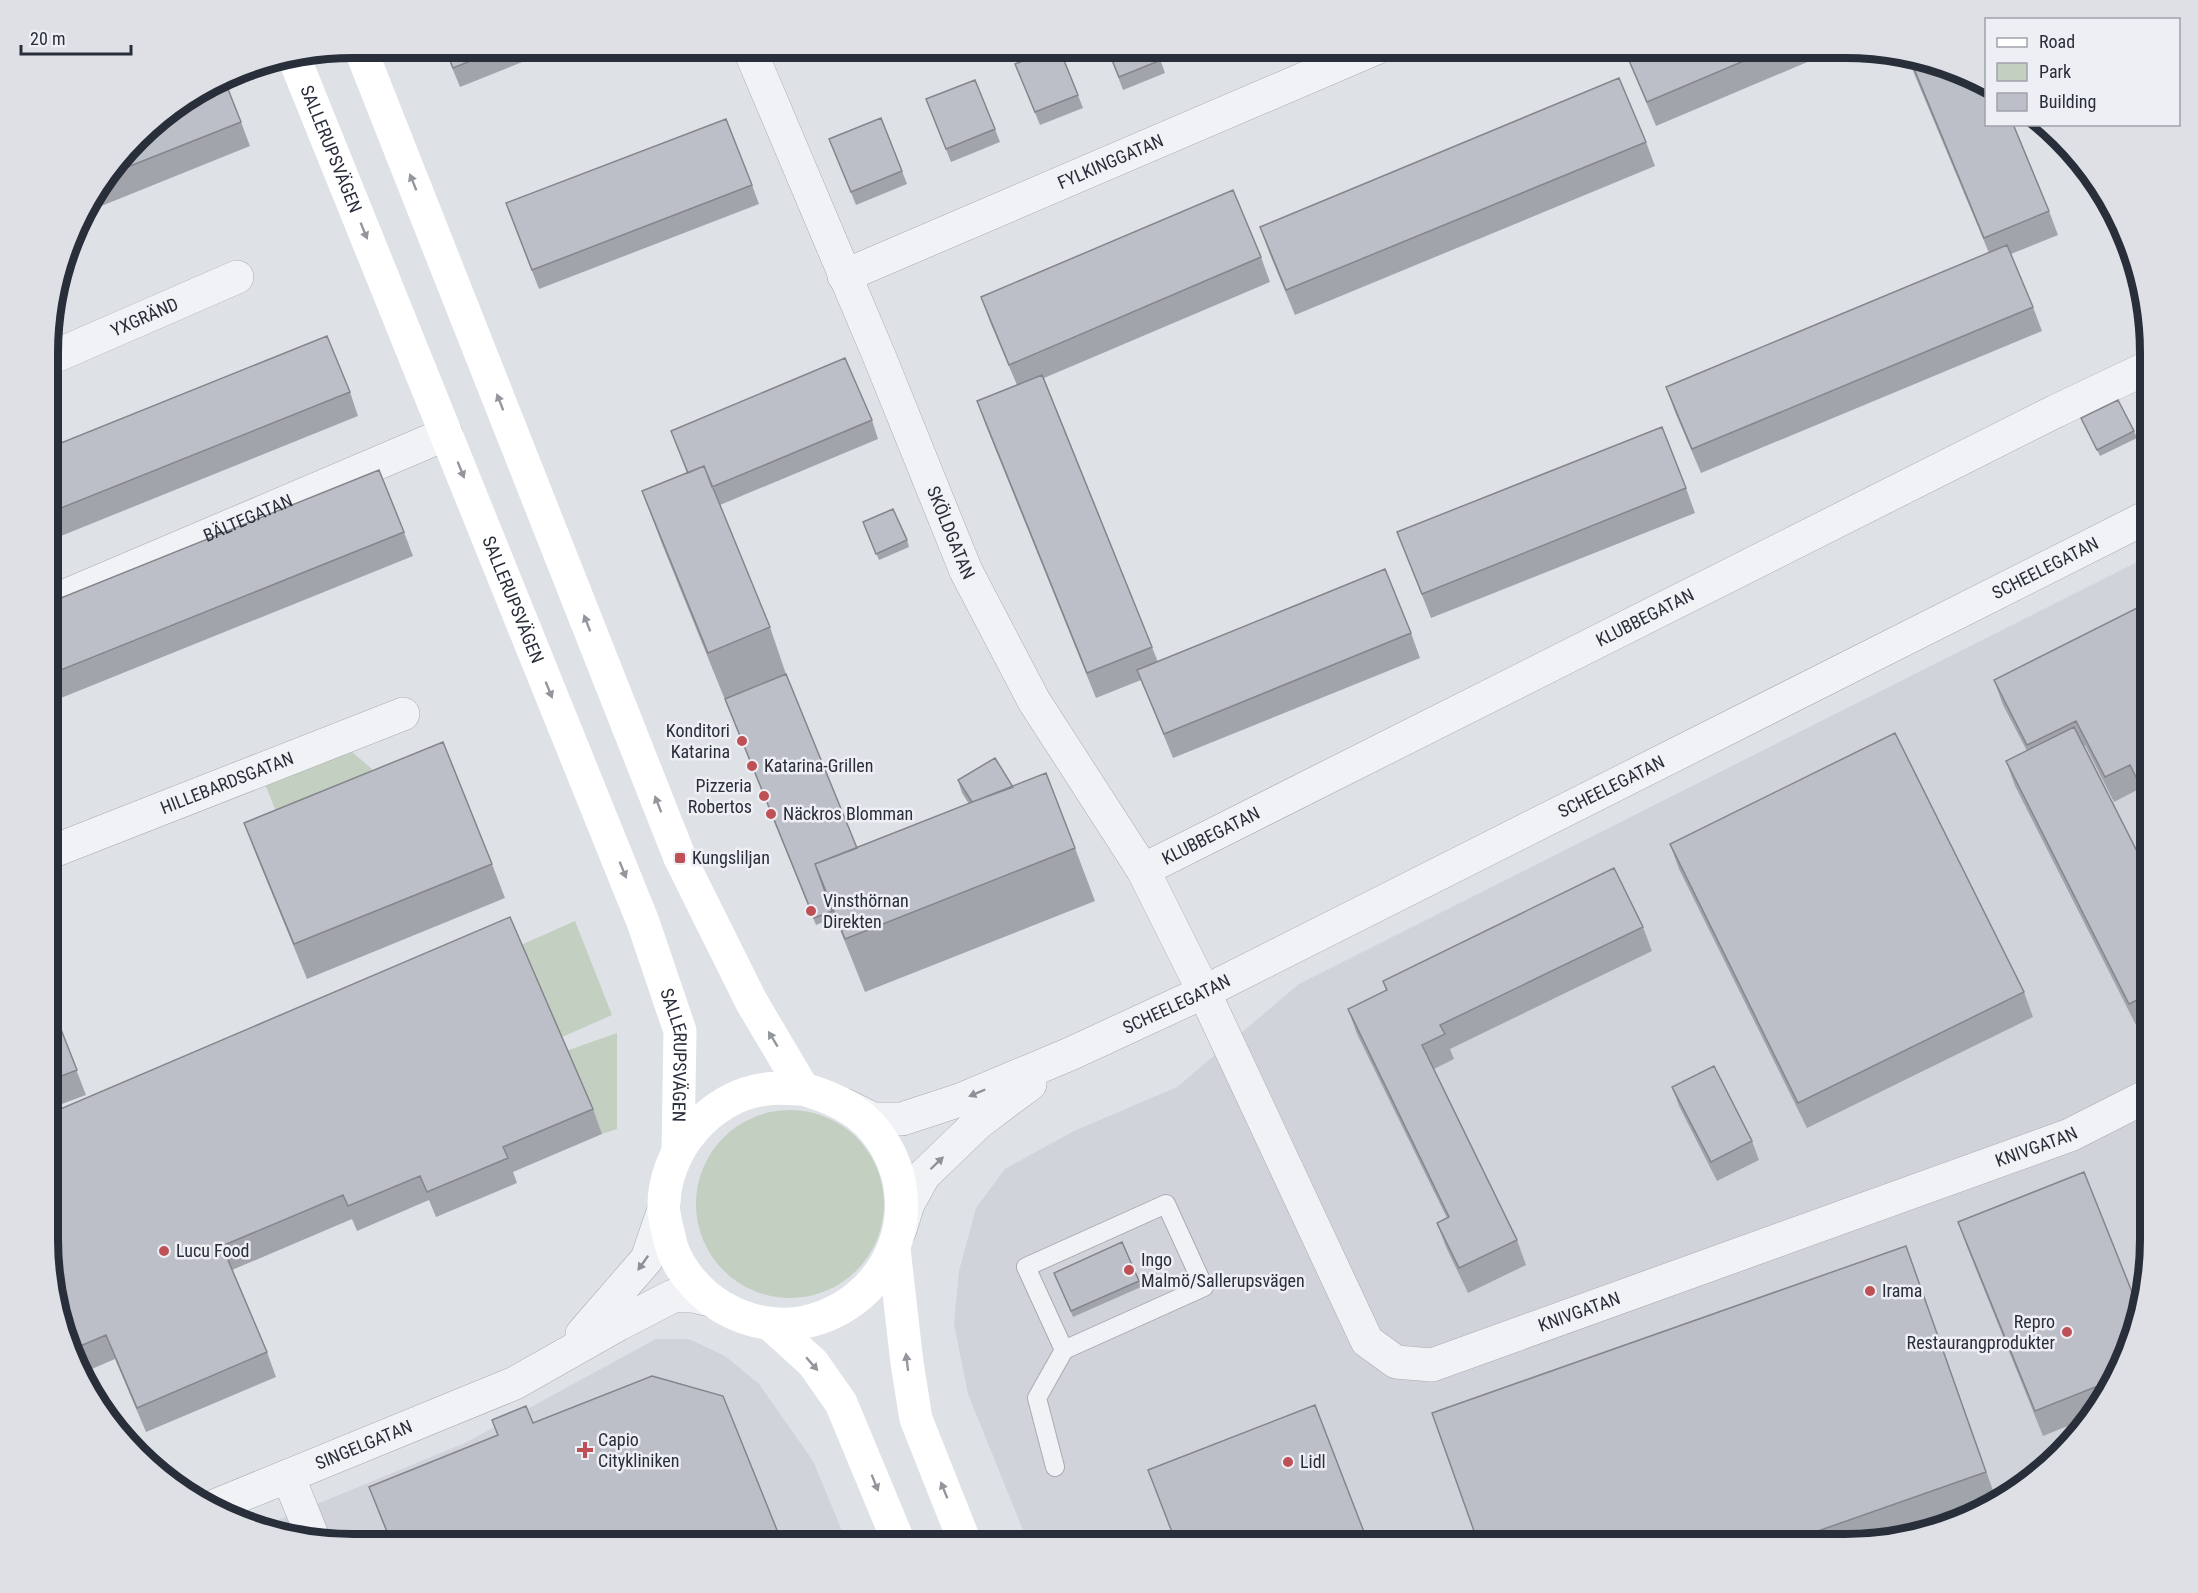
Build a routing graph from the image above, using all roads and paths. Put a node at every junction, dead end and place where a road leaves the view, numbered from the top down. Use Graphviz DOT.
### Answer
graph roads {
  1 [pos="364,58"];
  2 [pos="753,58"];
  3 [pos="1353,58"];
  4 [pos="297,64"];
  5 [pos="844,276"];
  6 [pos="237,277"];
  7 [pos="58,355"];
  8 [pos="2140,371"];
  9 [pos="446,434"];
  10 [pos="2140,521"];
  11 [pos="58,599"];
  12 [pos="403,714"];
  13 [pos="58,848"];
  14 [pos="1143,870"];
  15 [pos="1204,992"];
  16 [pos="1070,1054"];
  17 [pos="803,1089"];
  18 [pos="2140,1100"];
  19 [pos="847,1106"];
  20 [pos="678,1151"];
  21 [pos="664,1209"];
  22 [pos="897,1240"];
  23 [pos="710,1300"];
  24 [pos="770,1324"];
  25 [pos="1064,1350"];
  26 [pos="515,1383"];
  27 [pos="1054,1467"];
  28 [pos="288,1476"];
  29 [pos="221,1503"];
  30 [pos="310,1531"];
  31 [pos="895,1534"];
  32 [pos="962,1534"];
  17 -- 1 [label="main road, one-way"];
  2 -- 5 [label="street, SKÖLDGATAN"];
  3 -- 5 [label="street, FYLKINGGATAN"];
  4 -- 9 [label="main road, SALLERUPSVÄGEN, one-way"];
  5 -- 14 [label="street, SKÖLDGATAN"];
  6 -- 7 [label="street, YXGRÄND"];
  8 -- 14 [label="street, KLUBBEGATAN"];
  9 -- 11 [label="street, BÄLTEGATAN"];
  9 -- 20 [label="main road, SALLERUPSVÄGEN, one-way"];
  10 -- 15 [label="street, SCHEELEGATAN"];
  12 -- 13 [label="street, HILLEBARDSGATAN"];
  14 -- 15 [label="street, SKÖLDGATAN"];
  15 -- 16 [label="street, SCHEELEGATAN"];
  15 -- 18 [label="street, KNIVGATAN"];
  16 -- 19 [label="street, SCHEELEGATAN, one-way"];
  22 -- 16 [label="street, SCHEELEGATAN, one-way"];
  17 -- 19 [label="main road, SALLERUPSVÄGEN"];
  17 -- 20 [label="main road, SALLERUPSVÄGEN"];
  19 -- 22 [label="main road, SALLERUPSVÄGEN"];
  20 -- 21 [label="main road, SALLERUPSVÄGEN"];
  21 -- 23 [label="main road, SALLERUPSVÄGEN"];
  21 -- 26 [label="street, SINGELGATAN, one-way"];
  22 -- 24 [label="main road, SALLERUPSVÄGEN"];
  32 -- 22 [label="main road, SALLERUPSVÄGEN, one-way"];
  23 -- 24 [label="main road, SALLERUPSVÄGEN"];
  23 -- 26 [label="street, SINGELGATAN"];
  24 -- 31 [label="main road, SALLERUPSVÄGEN, one-way"];
  25 -- 25 [label="lane"];
  25 -- 27 [label="lane"];
  26 -- 28 [label="street, SINGELGATAN"];
  28 -- 29 [label="street, SINGELGATAN"];
  28 -- 30 [label="street"];
}
